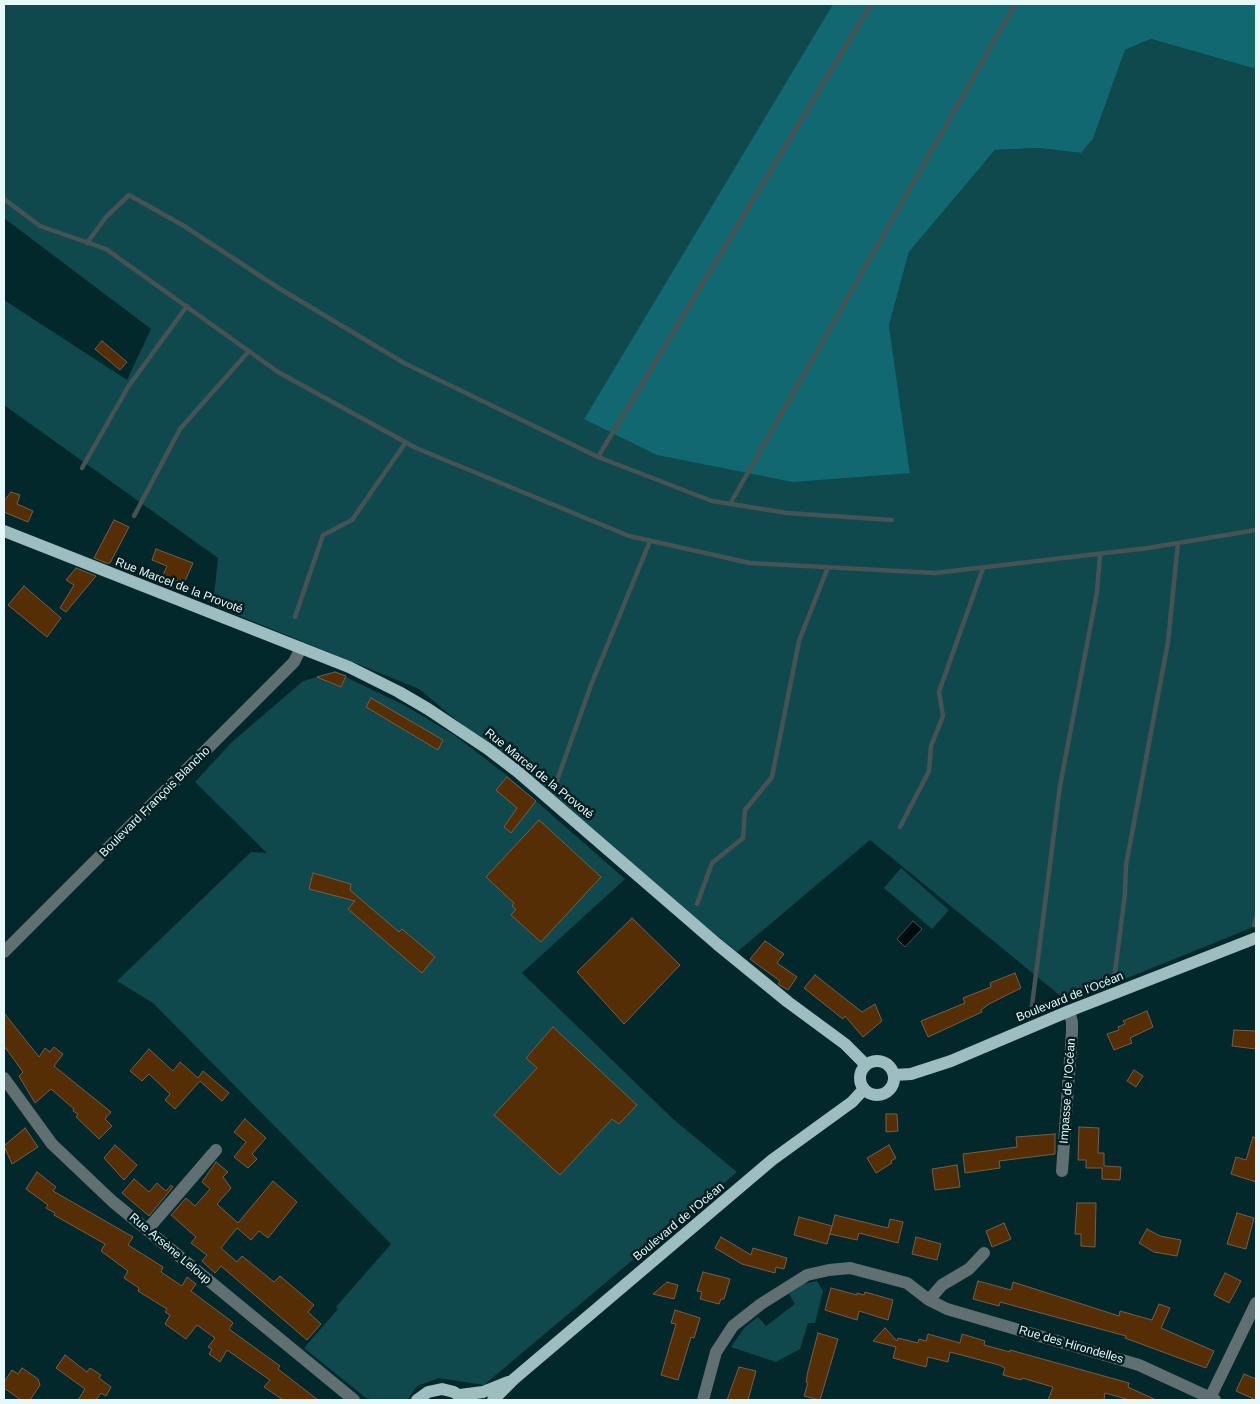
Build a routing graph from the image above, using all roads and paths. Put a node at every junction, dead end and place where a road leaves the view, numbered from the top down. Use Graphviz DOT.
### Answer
graph roads {
  1 [pos="4,531"];
  2 [pos="301,648"];
  3 [pos="1256,938"];
  4 [pos="4,952"];
  5 [pos="1069,1011"];
  6 [pos="866,1065"];
  7 [pos="894,1075"];
  8 [pos="4,1078"];
  9 [pos="864,1089"];
  10 [pos="216,1150"];
  11 [pos="1062,1171"];
  12 [pos="147,1230"];
  13 [pos="984,1253"];
  14 [pos="929,1300"];
  15 [pos="1256,1303"];
  16 [pos="514,1379"];
  17 [pos="463,1398"];
  18 [pos="1213,1399"];
  19 [pos="354,1400"];
  20 [pos="417,1400"];
  21 [pos="492,1400"];
  22 [pos="703,1400"];
  1 -- 2 [label="main road, Rue Marcel de la Provoté"];
  2 -- 4 [label="street, Boulevard François Blancho"];
  2 -- 6 [label="main road, Rue Marcel de la Provoté"];
  3 -- 5 [label="main road, Boulevard de l'Océan"];
  5 -- 7 [label="main road, Boulevard de l'Océan"];
  5 -- 11 [label="street, Impasse de l'Océan"];
  6 -- 7 [label="main road"];
  6 -- 9 [label="main road"];
  7 -- 9 [label="main road"];
  8 -- 12 [label="street, Rue Arsène Leloup"];
  9 -- 16 [label="main road, Boulevard de l'Océan"];
  10 -- 12 [label="street"];
  12 -- 19 [label="street, Rue Arsène Leloup"];
  13 -- 14 [label="street"];
  14 -- 18 [label="street, Rue des Hirondelles"];
  14 -- 22 [label="street, Rue des Hirondelles"];
  15 -- 18 [label="street, Rue des Hirondelles"];
  16 -- 17 [label="main road, Boulevard de l'Océan"];
  16 -- 21 [label="main road, Boulevard de l'Océan"];
  17 -- 20 [label="main road, Boulevard de l'Océan"];
}
